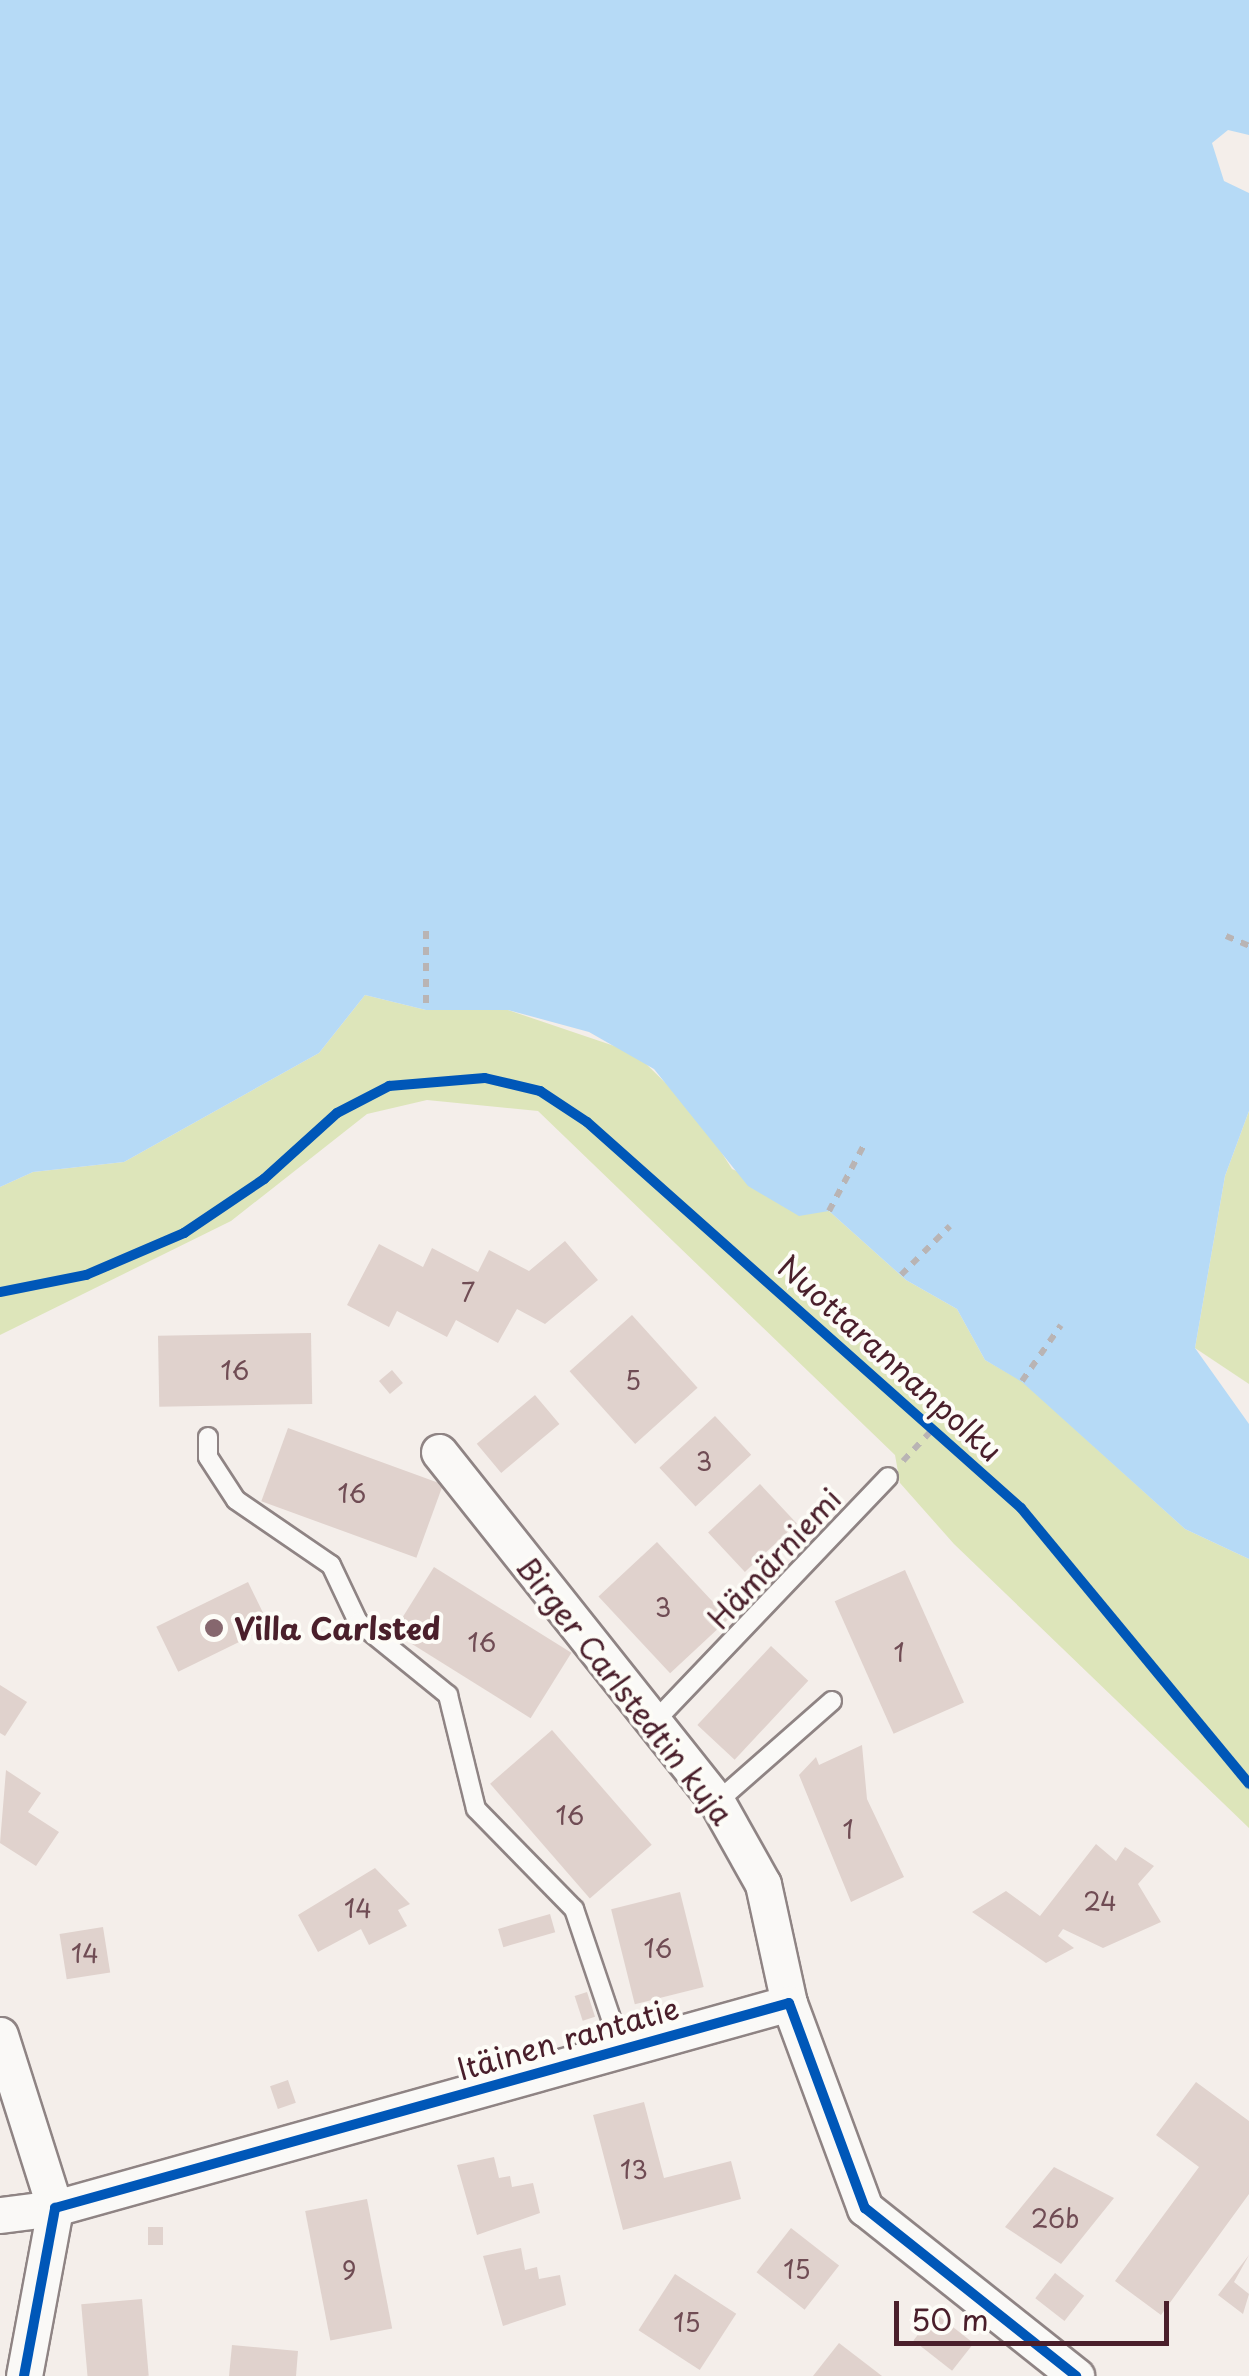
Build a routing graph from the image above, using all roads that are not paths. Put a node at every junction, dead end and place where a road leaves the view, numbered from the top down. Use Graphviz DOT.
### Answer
graph roads {
  1 [pos="208,1437"];
  2 [pos="439,1452"];
  3 [pos="888,1476"];
  4 [pos="832,1701"];
  5 [pos="654,1722"];
  6 [pos="717,1802"];
  7 [pos="789,2003"];
  8 [pos="0,2035"];
  9 [pos="621,2048"];
  10 [pos="55,2208"];
  11 [pos="0,2214"];
  12 [pos="24,2376"];
  13 [pos="1076,2376"];
  1 -- 9 [label="lane"];
  2 -- 5 [label="street, Birger Carlstedtin kuja"];
  3 -- 5 [label="lane, Hämärniemi"];
  4 -- 6 [label="lane"];
  5 -- 6 [label="street, Birger Carlstedtin kuja"];
  6 -- 7 [label="street, Birger Carlstedtin kuja"];
  7 -- 9 [label="street, Itäinen rantatie"];
  7 -- 13 [label="street"];
  8 -- 10 [label="street"];
  9 -- 10 [label="street, Itäinen rantatie"];
  10 -- 11 [label="street, Itäinen rantatie"];
  10 -- 12 [label="street"];
}
